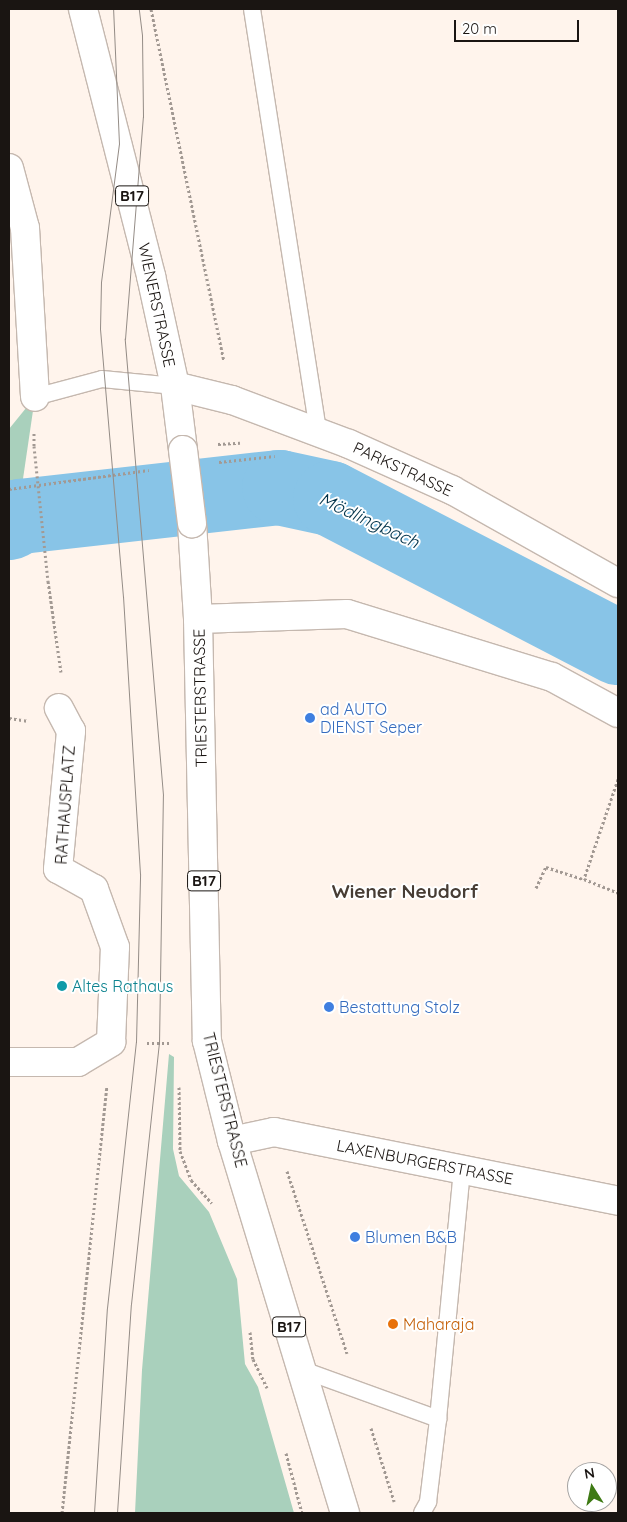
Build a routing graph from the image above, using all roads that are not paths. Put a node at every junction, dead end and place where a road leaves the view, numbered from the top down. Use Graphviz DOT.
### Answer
graph roads {
  1 [pos="83,9"];
  2 [pos="252,9"];
  3 [pos="9,168"];
  4 [pos="175,386"];
  5 [pos="35,397"];
  6 [pos="318,432"];
  7 [pos="618,583"];
  8 [pos="198,619"];
  9 [pos="59,708"];
  10 [pos="618,713"];
  11 [pos="9,1062"];
  12 [pos="232,1141"];
  13 [pos="462,1168"];
  14 [pos="618,1200"];
  15 [pos="303,1370"];
  16 [pos="438,1419"];
  17 [pos="345,1513"];
  18 [pos="422,1513"];
  1 -- 4 [label="street, WIENERSTRASSE / B17"];
  2 -- 6 [label="lane"];
  3 -- 5 [label="street, WIENERSTRASSE"];
  4 -- 5 [label="lane, WIENERSTRASSE"];
  4 -- 6 [label="street, PARKSTRASSE"];
  4 -- 8 [label="street, TRIESTERSTRASSE / B17, bridge"];
  6 -- 7 [label="street, PARKSTRASSE"];
  8 -- 10 [label="street"];
  8 -- 12 [label="street, TRIESTERSTRASSE / B17"];
  9 -- 11 [label="street, RATHAUSPLATZ"];
  12 -- 13 [label="street, LAXENBURGERSTRASSE"];
  12 -- 15 [label="street, TRIESTERSTRASSE / B17"];
  13 -- 14 [label="street, LAXENBURGERSTRASSE"];
  13 -- 16 [label="lane"];
  15 -- 16 [label="lane"];
  15 -- 17 [label="street, TRIESTERSTRASSE / B17"];
  16 -- 18 [label="lane"];
}
